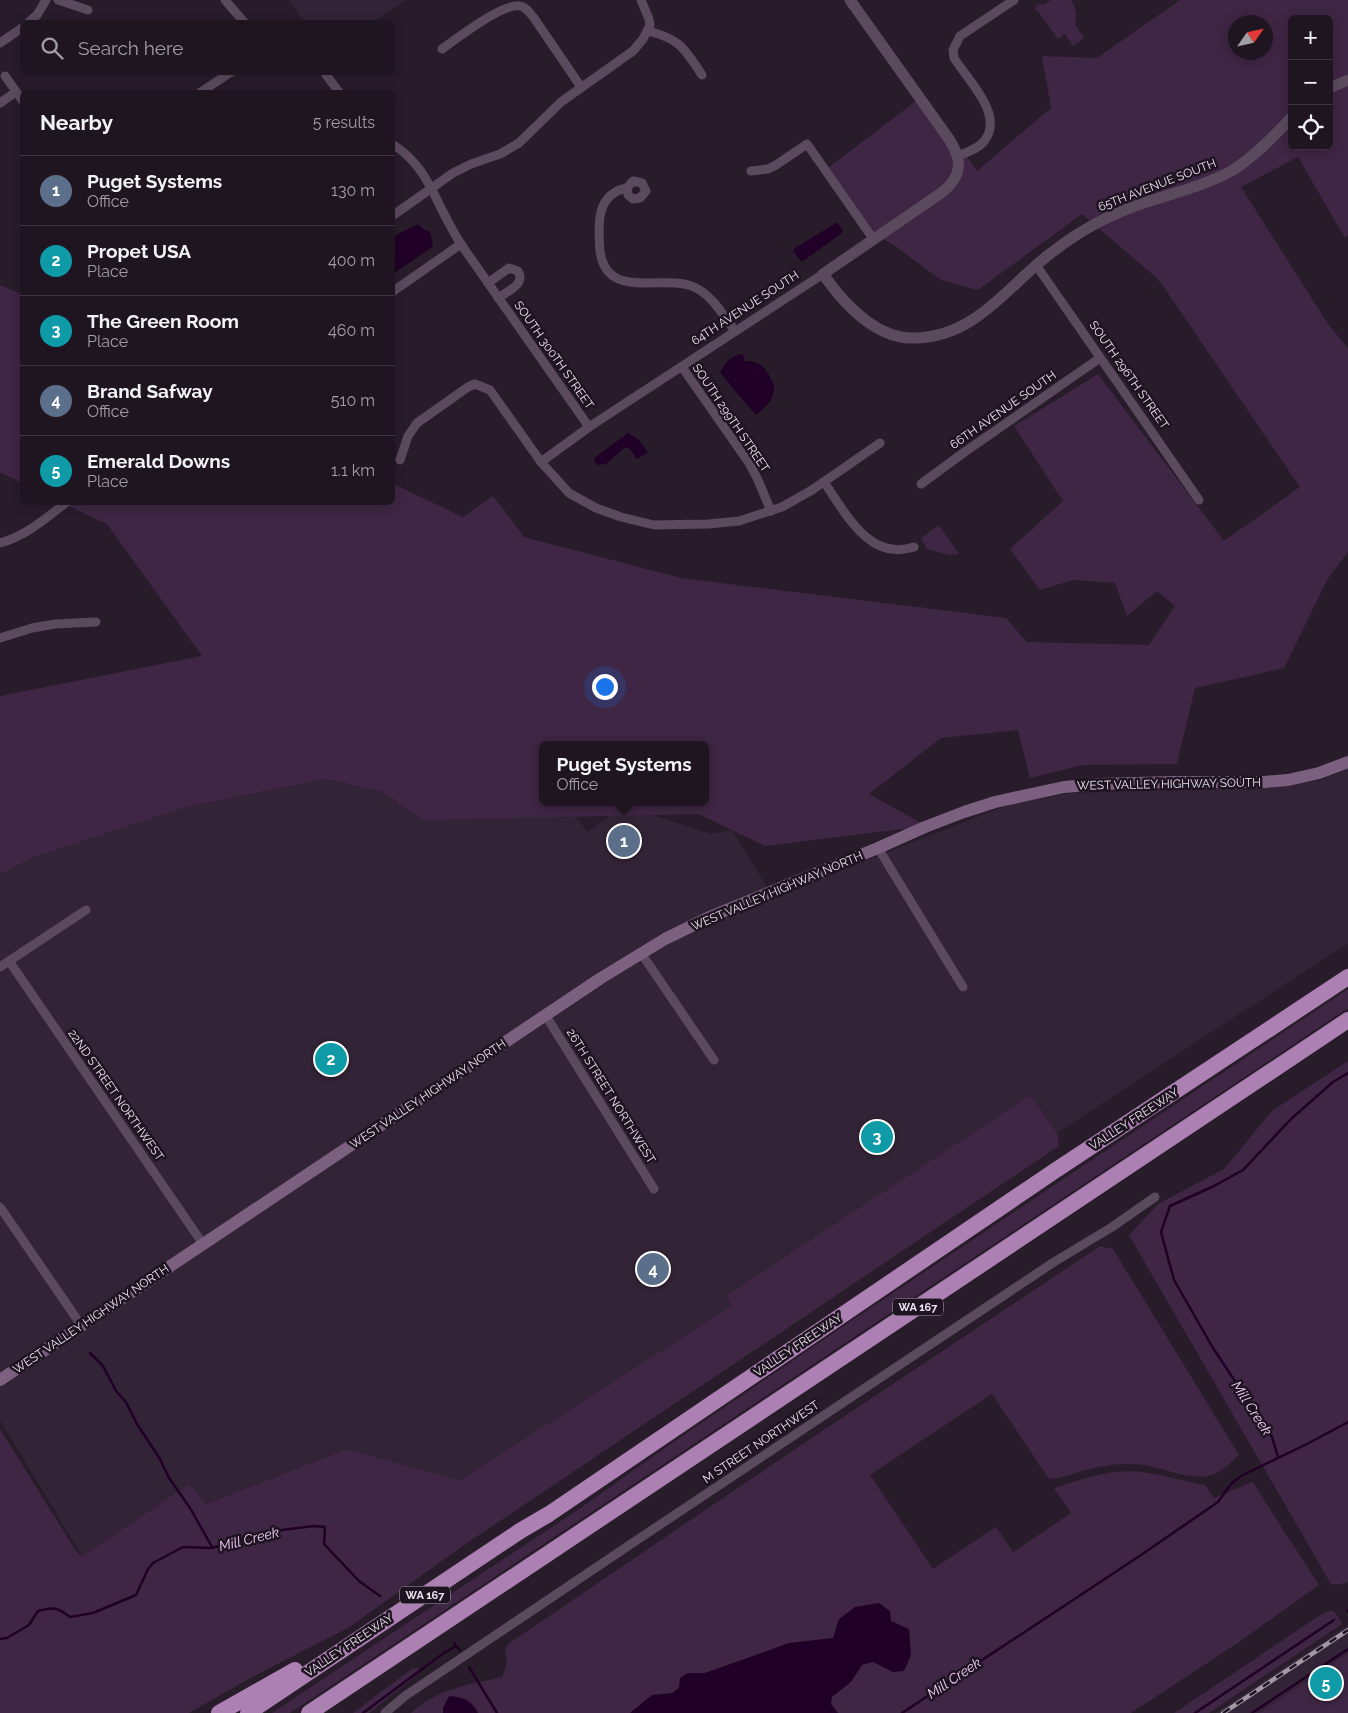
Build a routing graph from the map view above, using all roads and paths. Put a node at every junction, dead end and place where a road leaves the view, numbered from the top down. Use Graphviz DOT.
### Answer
graph roads {
  1 [pos="46,0"];
  2 [pos="58,0"];
  3 [pos="225,0"];
  4 [pos="641,0"];
  5 [pos="850,0"];
  6 [pos="1014,0"];
  7 [pos="88,10"];
  8 [pos="31,20"];
  9 [pos="242,20"];
  10 [pos="20,29"];
  11 [pos="648,32"];
  12 [pos="0,43"];
  13 [pos="442,49"];
  14 [pos="226,75"];
  15 [pos="326,75"];
  16 [pos="702,75"];
  17 [pos="5,76"];
  18 [pos="1348,80"];
  19 [pos="1333,86"];
  20 [pos="581,88"];
  21 [pos="204,90"];
  22 [pos="338,90"];
  23 [pos="16,92"];
  24 [pos="20,97"];
  25 [pos="0,103"];
  26 [pos="1288,121"];
  27 [pos="395,146"];
  28 [pos="958,156"];
  29 [pos="751,171"];
  30 [pos="432,188"];
  31 [pos="627,188"];
  32 [pos="395,214"];
  33 [pos="874,240"];
  34 [pos="461,244"];
  35 [pos="1036,264"];
  36 [pos="823,274"];
  37 [pos="488,283"];
  38 [pos="395,290"];
  39 [pos="498,298"];
  40 [pos="735,331"];
  41 [pos="1100,358"];
  42 [pos="682,367"];
  43 [pos="589,427"];
  44 [pos="880,443"];
  45 [pos="400,460"];
  46 [pos="541,462"];
  47 [pos="824,482"];
  48 [pos="921,484"];
  49 [pos="1199,500"];
  50 [pos="63,505"];
  51 [pos="771,511"];
  52 [pos="0,543"];
  53 [pos="914,547"];
  54 [pos="96,622"];
  55 [pos="0,638"];
  56 [pos="1348,762"];
  57 [pos="878,848"];
  58 [pos="86,910"];
  59 [pos="642,953"];
  60 [pos="9,961"];
  61 [pos="0,967"];
  62 [pos="1348,977"];
  63 [pos="963,987"];
  64 [pos="546,1016"];
  65 [pos="1348,1020"];
  66 [pos="714,1060"];
  67 [pos="654,1189"];
  68 [pos="1155,1197"];
  69 [pos="0,1207"];
  70 [pos="203,1244"];
  71 [pos="81,1326"];
  72 [pos="0,1380"];
  73 [pos="488,1594"];
  74 [pos="330,1658"];
  75 [pos="219,1713"];
  76 [pos="248,1713"];
  77 [pos="309,1713"];
  78 [pos="322,1713"];
  79 [pos="385,1713"];
  1 -- 8 [label="street"];
  2 -- 7 [label="street"];
  3 -- 9 [label="street"];
  4 -- 11 [label="street"];
  5 -- 28 [label="street"];
  6 -- 28 [label="street"];
  10 -- 12 [label="street"];
  11 -- 16 [label="street"];
  11 -- 20 [label="street"];
  13 -- 20 [label="street"];
  14 -- 21 [label="street"];
  15 -- 22 [label="street"];
  17 -- 23 [label="street"];
  18 -- 19 [label="street"];
  20 -- 30 [label="street"];
  23 -- 24 [label="street"];
  23 -- 25 [label="street"];
  26 -- 35 [label="street, 65TH AVENUE SOUTH"];
  27 -- 30 [label="street, SOUTH 300TH STREET"];
  28 -- 33 [label="street, 64TH AVENUE SOUTH"];
  29 -- 33 [label="street"];
  30 -- 32 [label="street"];
  30 -- 34 [label="street, SOUTH 300TH STREET"];
  31 -- 40 [label="street"];
  33 -- 36 [label="street, 64TH AVENUE SOUTH"];
  34 -- 37 [label="street, SOUTH 300TH STREET"];
  34 -- 38 [label="street"];
  35 -- 36 [label="street, 65TH AVENUE SOUTH"];
  35 -- 41 [label="street, SOUTH 296TH STREET"];
  36 -- 40 [label="street, 64TH AVENUE SOUTH"];
  37 -- 39 [label="street, SOUTH 300TH STREET"];
  37 -- 39 [label="street, SOUTH 300TH STREET"];
  39 -- 43 [label="street, SOUTH 300TH STREET"];
  40 -- 42 [label="street, 64TH AVENUE SOUTH"];
  41 -- 48 [label="street, 66TH AVENUE SOUTH"];
  41 -- 49 [label="street, SOUTH 296TH STREET"];
  42 -- 43 [label="street, 64TH AVENUE SOUTH"];
  42 -- 51 [label="street, SOUTH 299TH STREET"];
  43 -- 46 [label="street, 64TH AVENUE SOUTH"];
  44 -- 47 [label="street"];
  45 -- 46 [label="street"];
  46 -- 51 [label="street"];
  47 -- 51 [label="street"];
  47 -- 53 [label="street"];
  50 -- 52 [label="street"];
  54 -- 55 [label="street"];
  56 -- 57 [label="main road, WEST VALLEY HIGHWAY SOUTH"];
  57 -- 59 [label="main road, WEST VALLEY HIGHWAY NORTH"];
  57 -- 63 [label="street"];
  58 -- 60 [label="street"];
  59 -- 64 [label="main road, WEST VALLEY HIGHWAY NORTH"];
  59 -- 66 [label="street"];
  60 -- 61 [label="street"];
  60 -- 70 [label="street, 22ND STREET NORTHWEST"];
  62 -- 74 [label="highway, VALLEY FREEWAY / WA 167"];
  64 -- 67 [label="street, 26TH STREET NORTHWEST"];
  64 -- 70 [label="main road, WEST VALLEY HIGHWAY NORTH"];
  65 -- 73 [label="highway, WA 167"];
  68 -- 79 [label="street, M STREET NORTHWEST"];
  69 -- 71 [label="street"];
  70 -- 71 [label="main road, WEST VALLEY HIGHWAY NORTH"];
  71 -- 72 [label="main road, WEST VALLEY HIGHWAY NORTH"];
  73 -- 77 [label="highway, WA 167"];
  73 -- 78 [label="highway"];
  74 -- 75 [label="highway"];
  74 -- 76 [label="highway, VALLEY FREEWAY / WA 167"];
}
